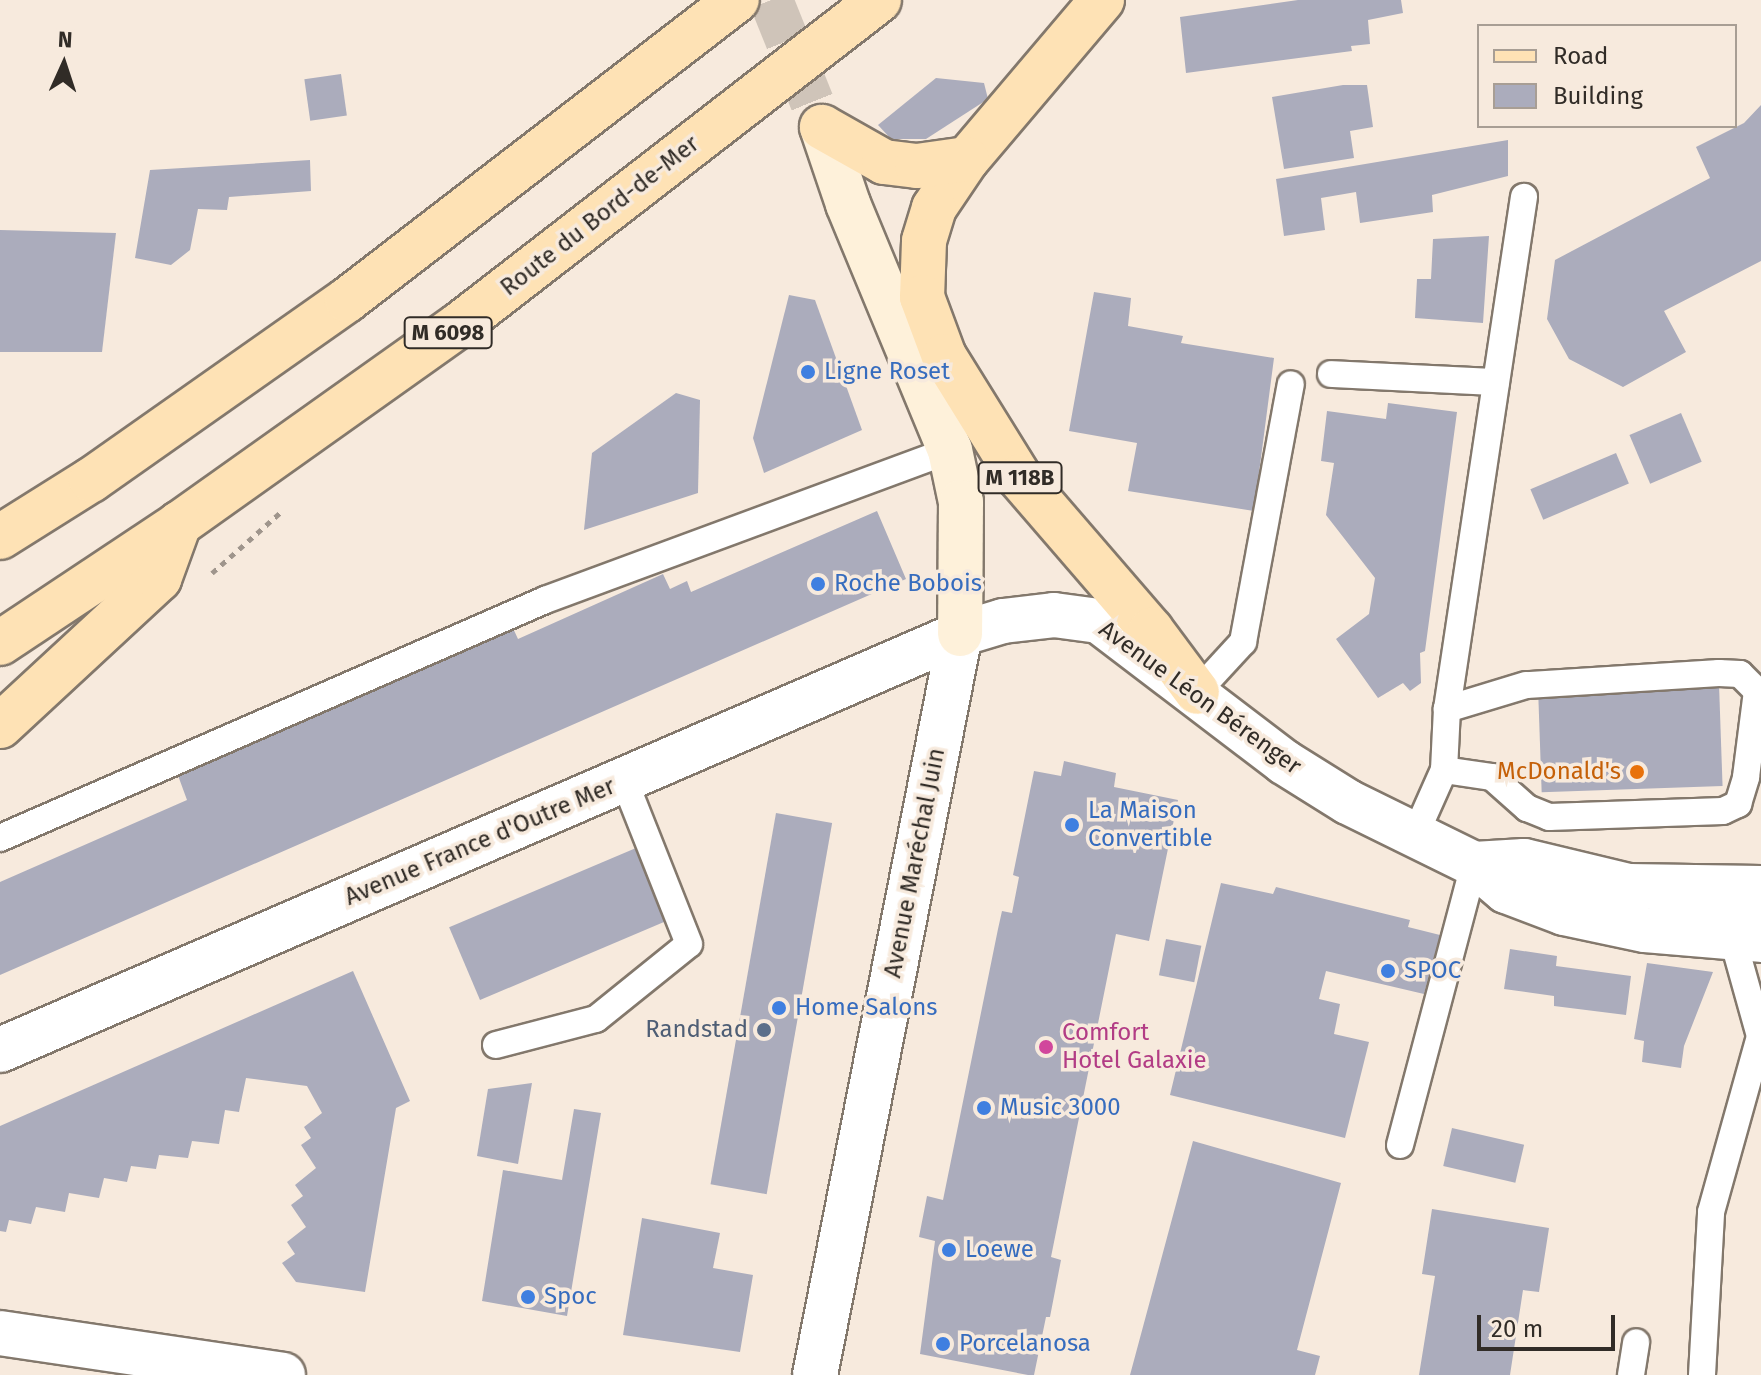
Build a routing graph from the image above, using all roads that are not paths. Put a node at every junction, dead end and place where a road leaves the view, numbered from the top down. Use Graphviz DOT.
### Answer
graph roads {
  1 [pos="737,0"];
  2 [pos="879,0"];
  3 [pos="1102,0"];
  4 [pos="967,159"];
  5 [pos="1524,197"];
  6 [pos="1331,374"];
  7 [pos="1496,382"];
  8 [pos="1291,384"];
  9 [pos="950,450"];
  10 [pos="179,524"];
  11 [pos="0,537"];
  12 [pos="960,634"];
  13 [pos="0,643"];
  14 [pos="1197,692"];
  15 [pos="1447,709"];
  16 [pos="0,726"];
  17 [pos="1444,770"];
  18 [pos="624,780"];
  19 [pos="1415,835"];
  20 [pos="0,838"];
  21 [pos="1474,864"];
  22 [pos="1761,888"];
  23 [pos="1752,931"];
  24 [pos="496,1045"];
  25 [pos="0,1050"];
  26 [pos="1400,1145"];
  27 [pos="0,1333"];
  28 [pos="1636,1342"];
  29 [pos="283,1375"];
  30 [pos="815,1375"];
  31 [pos="1631,1375"];
  32 [pos="1702,1375"];
  1 -- 11 [label="main road"];
  2 -- 10 [label="main road, Route du Bord-de-Mer / M 6098"];
  3 -- 4 [label="main road, M 118B"];
  4 -- 9 [label="main road, M 118B"];
  4 -- 14 [label="main road, M 118B"];
  5 -- 7 [label="lane"];
  6 -- 7 [label="lane"];
  7 -- 15 [label="lane"];
  8 -- 14 [label="lane"];
  9 -- 12 [label="main road, M 118B"];
  9 -- 20 [label="lane"];
  10 -- 13 [label="main road, Route du Bord-de-Mer / M 6098"];
  10 -- 16 [label="main road"];
  12 -- 14 [label="street, Avenue Léon Bérenger"];
  12 -- 18 [label="street, Avenue France d'Outre Mer"];
  12 -- 30 [label="street, Avenue Maréchal Juin"];
  14 -- 19 [label="street, Avenue Léon Bérenger"];
  15 -- 17 [label="lane"];
  15 -- 17 [label="lane"];
  17 -- 19 [label="lane"];
  18 -- 24 [label="lane"];
  18 -- 25 [label="street, Avenue France d'Outre Mer"];
  19 -- 21 [label="street, Avenue Léon Bérenger"];
  21 -- 22 [label="street, Avenue Léon Bérenger"];
  21 -- 23 [label="street, Avenue Léon Bérenger"];
  21 -- 26 [label="lane"];
  23 -- 32 [label="lane"];
  27 -- 29 [label="street"];
  28 -- 31 [label="lane"];
}
